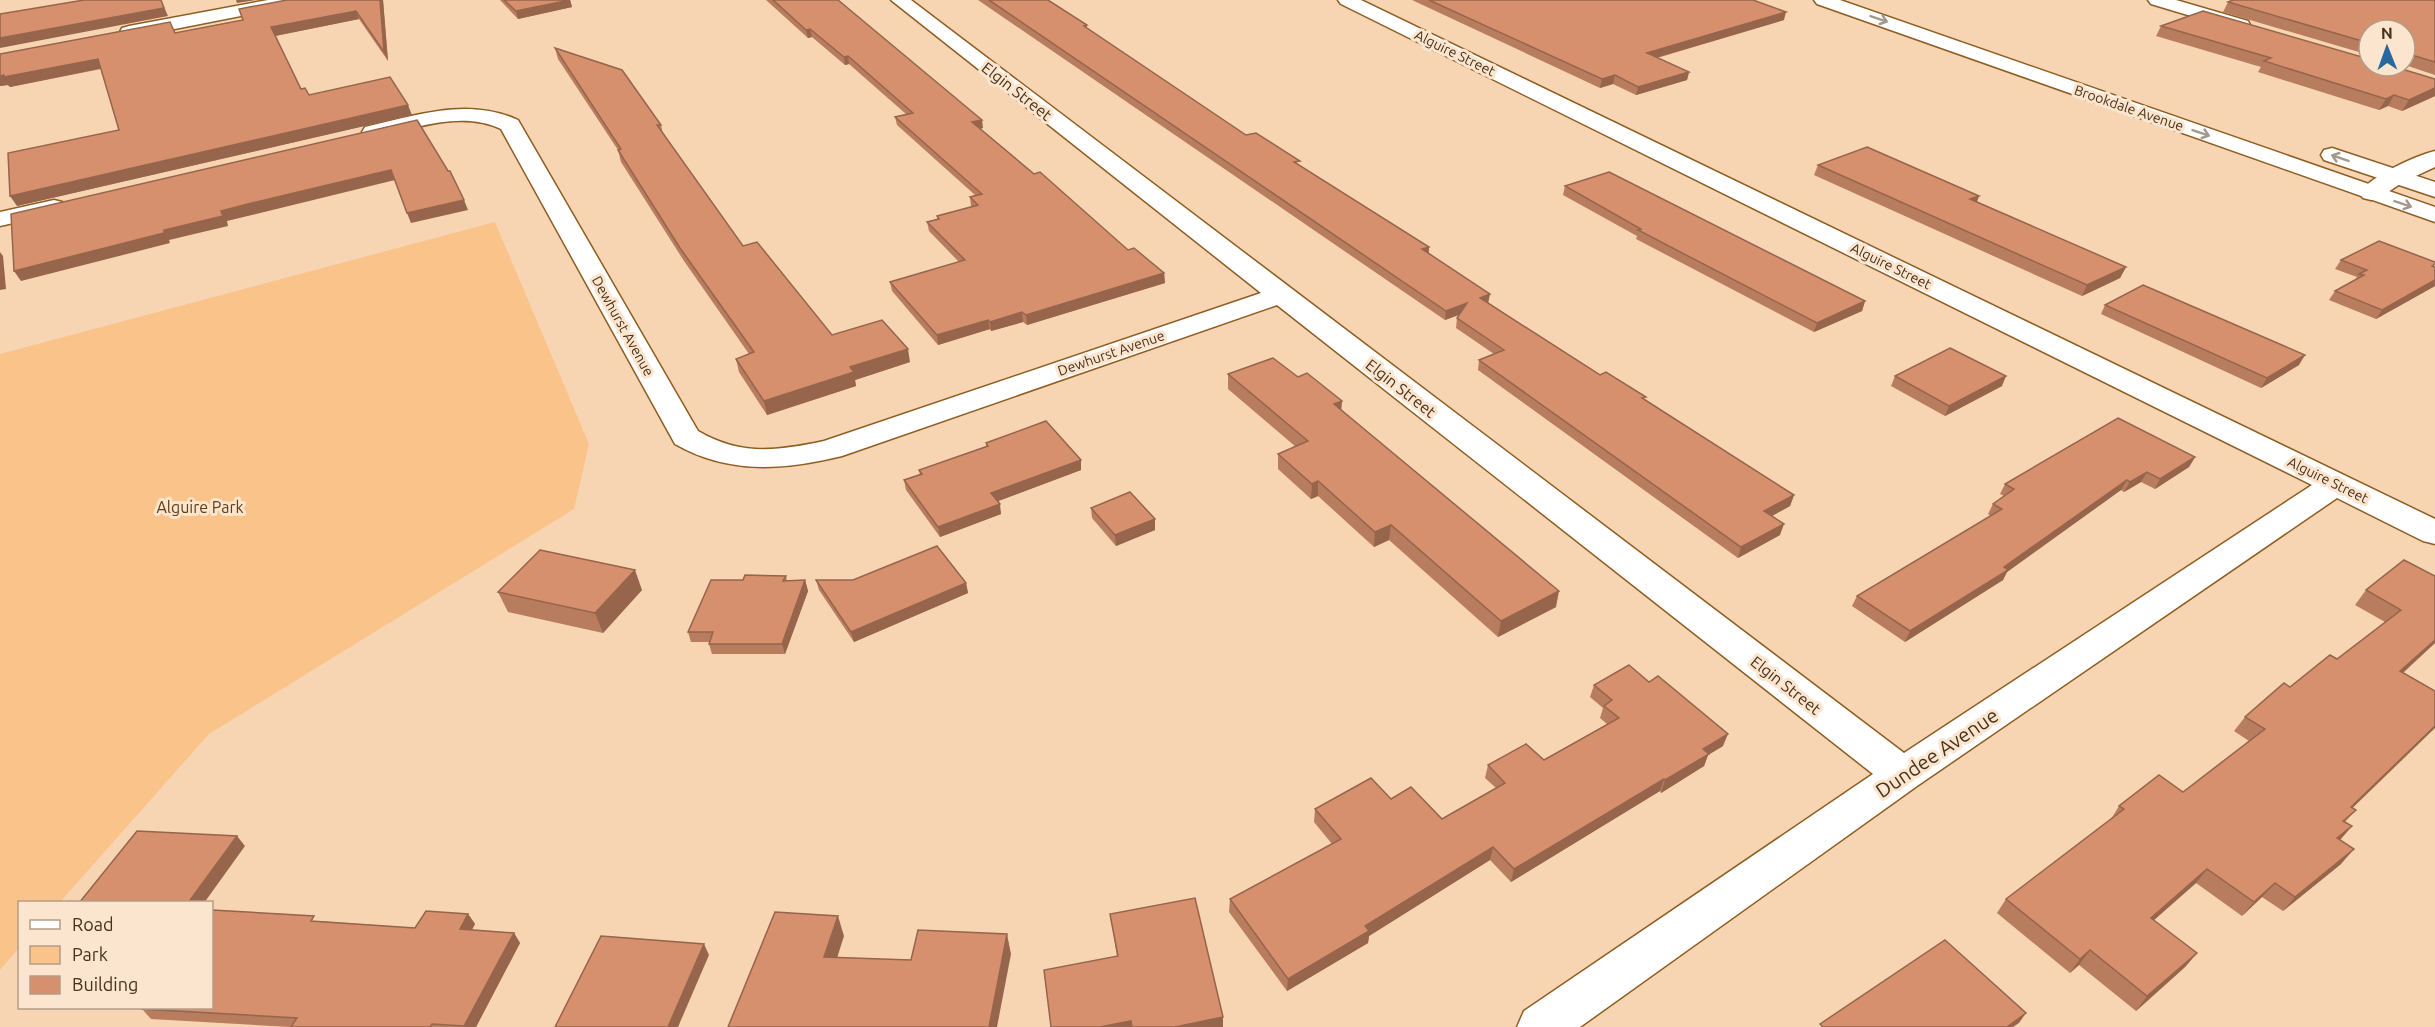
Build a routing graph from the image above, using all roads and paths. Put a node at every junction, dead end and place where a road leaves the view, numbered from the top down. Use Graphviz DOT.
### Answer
graph roads {
  1 [pos="297,0"];
  2 [pos="900,0"];
  3 [pos="1347,0"];
  4 [pos="1823,0"];
  5 [pos="1880,0"];
  6 [pos="2157,0"];
  7 [pos="2257,30"];
  8 [pos="1970,31"];
  9 [pos="114,35"];
  10 [pos="350,137"];
  11 [pos="2317,150"];
  12 [pos="2435,158"];
  13 [pos="2396,177"];
  14 [pos="2435,190"];
  15 [pos="2371,193"];
  16 [pos="82,200"];
  17 [pos="2435,215"];
  18 [pos="0,219"];
  19 [pos="1280,295"];
  20 [pos="2336,484"];
  21 [pos="2435,533"];
  22 [pos="1903,775"];
  23 [pos="1542,1027"];
  1 -- 9 [label="street"];
  2 -- 19 [label="street, Elgin Street"];
  3 -- 20 [label="street, Alguire Street"];
  4 -- 15 [label="street, Brookdale Avenue, one-way"];
  5 -- 8 [label="street"];
  6 -- 7 [label="street"];
  10 -- 19 [label="street, Dewhurst Avenue"];
  13 -- 11 [label="street, one-way"];
  12 -- 13 [label="street"];
  13 -- 14 [label="street"];
  13 -- 15 [label="street"];
  15 -- 17 [label="street, Brookdale Avenue, one-way"];
  16 -- 18 [label="street"];
  19 -- 22 [label="street, Elgin Street"];
  20 -- 21 [label="street, Alguire Street"];
  20 -- 22 [label="street, Dundee Avenue"];
  22 -- 23 [label="street, Dundee Avenue"];
}
